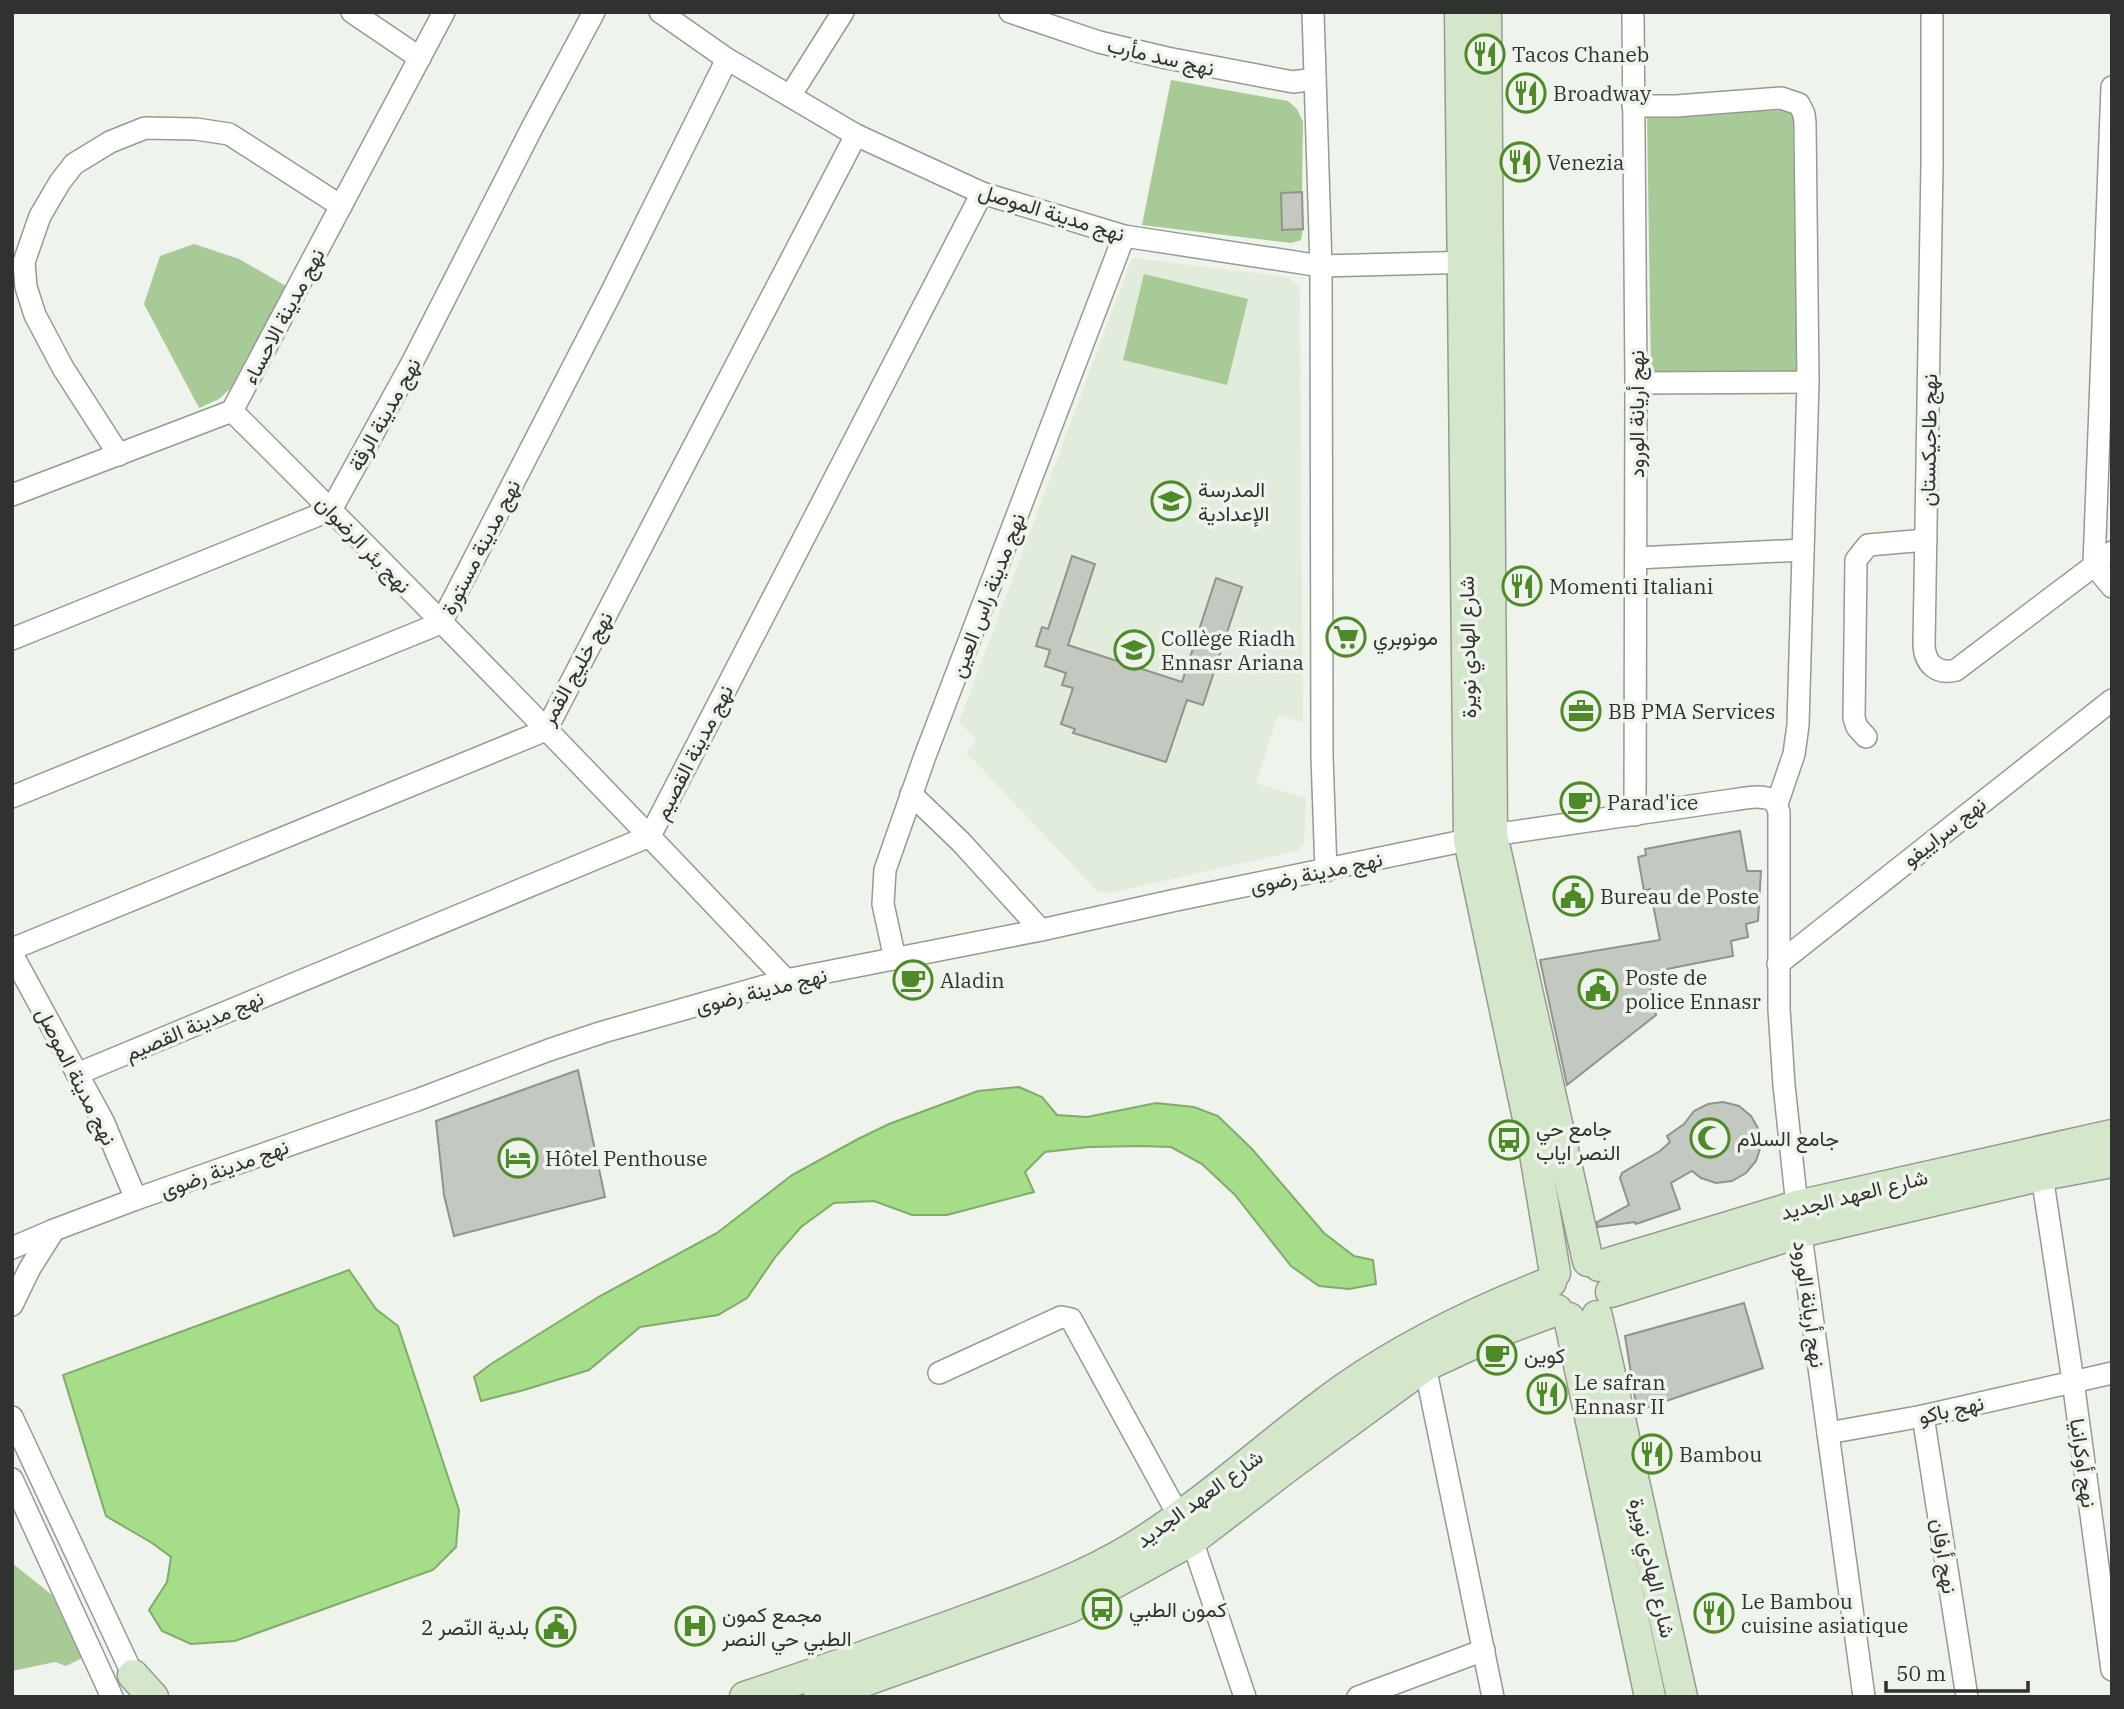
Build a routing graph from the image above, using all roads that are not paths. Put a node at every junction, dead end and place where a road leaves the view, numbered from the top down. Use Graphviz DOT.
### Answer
graph roads {
  1 [pos="352,12"];
  2 [pos="444,12"];
  3 [pos="594,12"];
  4 [pos="660,12"];
  5 [pos="844,12"];
  6 [pos="1010,12"];
  7 [pos="1313,12"];
  8 [pos="1460,12"];
  9 [pos="1486,12"];
  10 [pos="1633,12"];
  11 [pos="1932,12"];
  12 [pos="420,58"];
  13 [pos="727,59"];
  14 [pos="1315,79"];
  15 [pos="2112,87"];
  16 [pos="790,96"];
  17 [pos="1633,106"];
  18 [pos="856,135"];
  19 [pos="982,192"];
  20 [pos="341,206"];
  21 [pos="1124,236"];
  22 [pos="1475,263"];
  23 [pos="1321,266"];
  24 [pos="1808,382"];
  25 [pos="1636,383"];
  26 [pos="232,411"];
  27 [pos="119,454"];
  28 [pos="12,495"];
  29 [pos="331,510"];
  30 [pos="1926,540"];
  31 [pos="1803,550"];
  32 [pos="2112,552"];
  33 [pos="1636,558"];
  34 [pos="2094,565"];
  35 [pos="2112,587"];
  36 [pos="441,623"];
  37 [pos="12,639"];
  38 [pos="2112,699"];
  39 [pos="546,730"];
  40 [pos="1866,737"];
  41 [pos="911,794"];
  42 [pos="12,797"];
  43 [pos="1777,804"];
  44 [pos="1636,815"];
  45 [pos="650,836"];
  46 [pos="1481,838"];
  47 [pos="1326,870"];
  48 [pos="1041,930"];
  49 [pos="12,949"];
  50 [pos="12,954"];
  51 [pos="895,959"];
  52 [pos="1778,964"];
  53 [pos="786,980"];
  54 [pos="77,1074"];
  55 [pos="2112,1135"];
  56 [pos="2112,1162"];
  57 [pos="2040,1163"];
  58 [pos="136,1199"];
  59 [pos="1799,1219"];
  60 [pos="54,1230"];
  61 [pos="12,1248"];
  62 [pos="1578,1290"];
  63 [pos="12,1305"];
  64 [pos="1425,1366"];
  65 [pos="939,1373"];
  66 [pos="2112,1373"];
  67 [pos="2073,1381"];
  68 [pos="1923,1416"];
  69 [pos="12,1417"];
  70 [pos="1828,1433"];
  71 [pos="12,1479"];
  72 [pos="1186,1528"];
  73 [pos="1484,1650"];
  74 [pos="2112,1670"];
  75 [pos="138,1686"];
  76 [pos="112,1697"];
  77 [pos="153,1697"];
  78 [pos="745,1697"];
  79 [pos="819,1697"];
  80 [pos="1245,1697"];
  81 [pos="1358,1697"];
  82 [pos="1493,1697"];
  83 [pos="1650,1697"];
  84 [pos="1682,1697"];
  85 [pos="1864,1697"];
  86 [pos="1967,1697"];
  1 -- 12 [label="street"];
  2 -- 12 [label="street, نهج مدينة الاحساء"];
  3 -- 29 [label="street, نهج مدينة الرقة"];
  4 -- 13 [label="street, نهج مدينة الموصل"];
  5 -- 16 [label="street"];
  6 -- 14 [label="street, نهج سد مأرب"];
  7 -- 14 [label="street"];
  8 -- 22 [label="main road, شارع الهادي نويرة"];
  9 -- 22 [label="main road, شارع الهادي نويرة"];
  10 -- 17 [label="street, نهج أريانة الورود"];
  11 -- 30 [label="street, نهج طاجيكستان"];
  12 -- 20 [label="street, نهج مدينة الاحساء"];
  13 -- 16 [label="street, نهج مدينة الموصل"];
  13 -- 36 [label="street, نهج مدينة مستورة"];
  14 -- 23 [label="street"];
  15 -- 34 [label="street"];
  16 -- 18 [label="street, نهج مدينة الموصل"];
  17 -- 24 [label="street"];
  17 -- 25 [label="street, نهج أريانة الورود"];
  18 -- 19 [label="street, نهج مدينة الموصل"];
  18 -- 39 [label="street, نهج خليج القمر"];
  19 -- 21 [label="street, نهج مدينة الموصل"];
  19 -- 45 [label="street, نهج مدينة القصيم"];
  20 -- 26 [label="street, نهج مدينة الاحساء"];
  20 -- 27 [label="street"];
  21 -- 23 [label="street, نهج مدينة الموصل"];
  21 -- 41 [label="street, نهج مدينة راس العين"];
  22 -- 23 [label="street, نهج مدينة الموصل"];
  22 -- 46 [label="main road, شارع الهادي نويرة"];
  23 -- 47 [label="street"];
  24 -- 25 [label="street"];
  24 -- 31 [label="street"];
  25 -- 33 [label="street, نهج أريانة الورود"];
  26 -- 27 [label="street"];
  26 -- 29 [label="street, نهج بئر الرضوان"];
  27 -- 28 [label="street"];
  29 -- 36 [label="street, نهج بئر الرضوان"];
  29 -- 37 [label="street"];
  30 -- 34 [label="street, نهج طاجيكستان"];
  30 -- 40 [label="street"];
  31 -- 33 [label="street"];
  31 -- 43 [label="street"];
  32 -- 34 [label="street"];
  33 -- 44 [label="street, نهج أريانة الورود"];
  34 -- 35 [label="street"];
  36 -- 39 [label="street, نهج بئر الرضوان"];
  36 -- 42 [label="street, نهج مدينة مستورة"];
  38 -- 52 [label="street, نهج سراييفو"];
  39 -- 45 [label="street, نهج بئر الرضوان"];
  39 -- 49 [label="street, نهج خليج القمر"];
  41 -- 48 [label="street"];
  41 -- 51 [label="street, نهج مدينة راس العين"];
  43 -- 44 [label="street"];
  43 -- 52 [label="street, نهج أريانة الورود"];
  44 -- 46 [label="street"];
  45 -- 53 [label="street, نهج بئر الرضوان"];
  45 -- 54 [label="street, نهج مدينة القصيم"];
  46 -- 47 [label="street, نهج مدينة رضوى"];
  46 -- 62 [label="main road, شارع الهادي نويرة"];
  47 -- 48 [label="street, نهج مدينة رضوى"];
  48 -- 51 [label="street, نهج مدينة رضوى"];
  50 -- 54 [label="street, نهج مدينة الموصل"];
  51 -- 53 [label="street, نهج مدينة رضوى"];
  52 -- 59 [label="street, نهج أريانة الورود"];
  53 -- 58 [label="street, نهج مدينة رضوى"];
  54 -- 58 [label="street, نهج مدينة الموصل"];
  55 -- 57 [label="main road, شارع العهد الجديد"];
  56 -- 57 [label="main road, شارع العهد الجديد"];
  57 -- 59 [label="main road, شارع العهد الجديد"];
  57 -- 67 [label="street, نهج أوكرانيا"];
  58 -- 60 [label="street, نهج مدينة رضوى"];
  59 -- 62 [label="main road, شارع العهد الجديد"];
  59 -- 70 [label="street, نهج أريانة الورود"];
  60 -- 61 [label="street, نهج مدينة رضوى"];
  60 -- 63 [label="street"];
  62 -- 64 [label="main road, شارع العهد الجديد"];
  62 -- 72 [label="main road, شارع العهد الجديد"];
  62 -- 83 [label="main road, شارع الهادي نويرة"];
  62 -- 84 [label="main road, شارع الهادي نويرة"];
  64 -- 72 [label="main road, شارع العهد الجديد"];
  64 -- 73 [label="street"];
  65 -- 72 [label="street"];
  66 -- 67 [label="street"];
  67 -- 68 [label="street, نهج باكو"];
  67 -- 74 [label="street, نهج أوكرانيا"];
  68 -- 70 [label="street, نهج باكو"];
  68 -- 86 [label="street, نهج أرفان"];
  69 -- 75 [label="street"];
  70 -- 85 [label="street, نهج أريانة الورود"];
  71 -- 76 [label="street"];
  72 -- 78 [label="main road, شارع العهد الجديد"];
  72 -- 79 [label="main road, شارع العهد الجديد"];
  72 -- 80 [label="street"];
  73 -- 81 [label="street"];
  73 -- 82 [label="street"];
  75 -- 77 [label="main road"];
}
